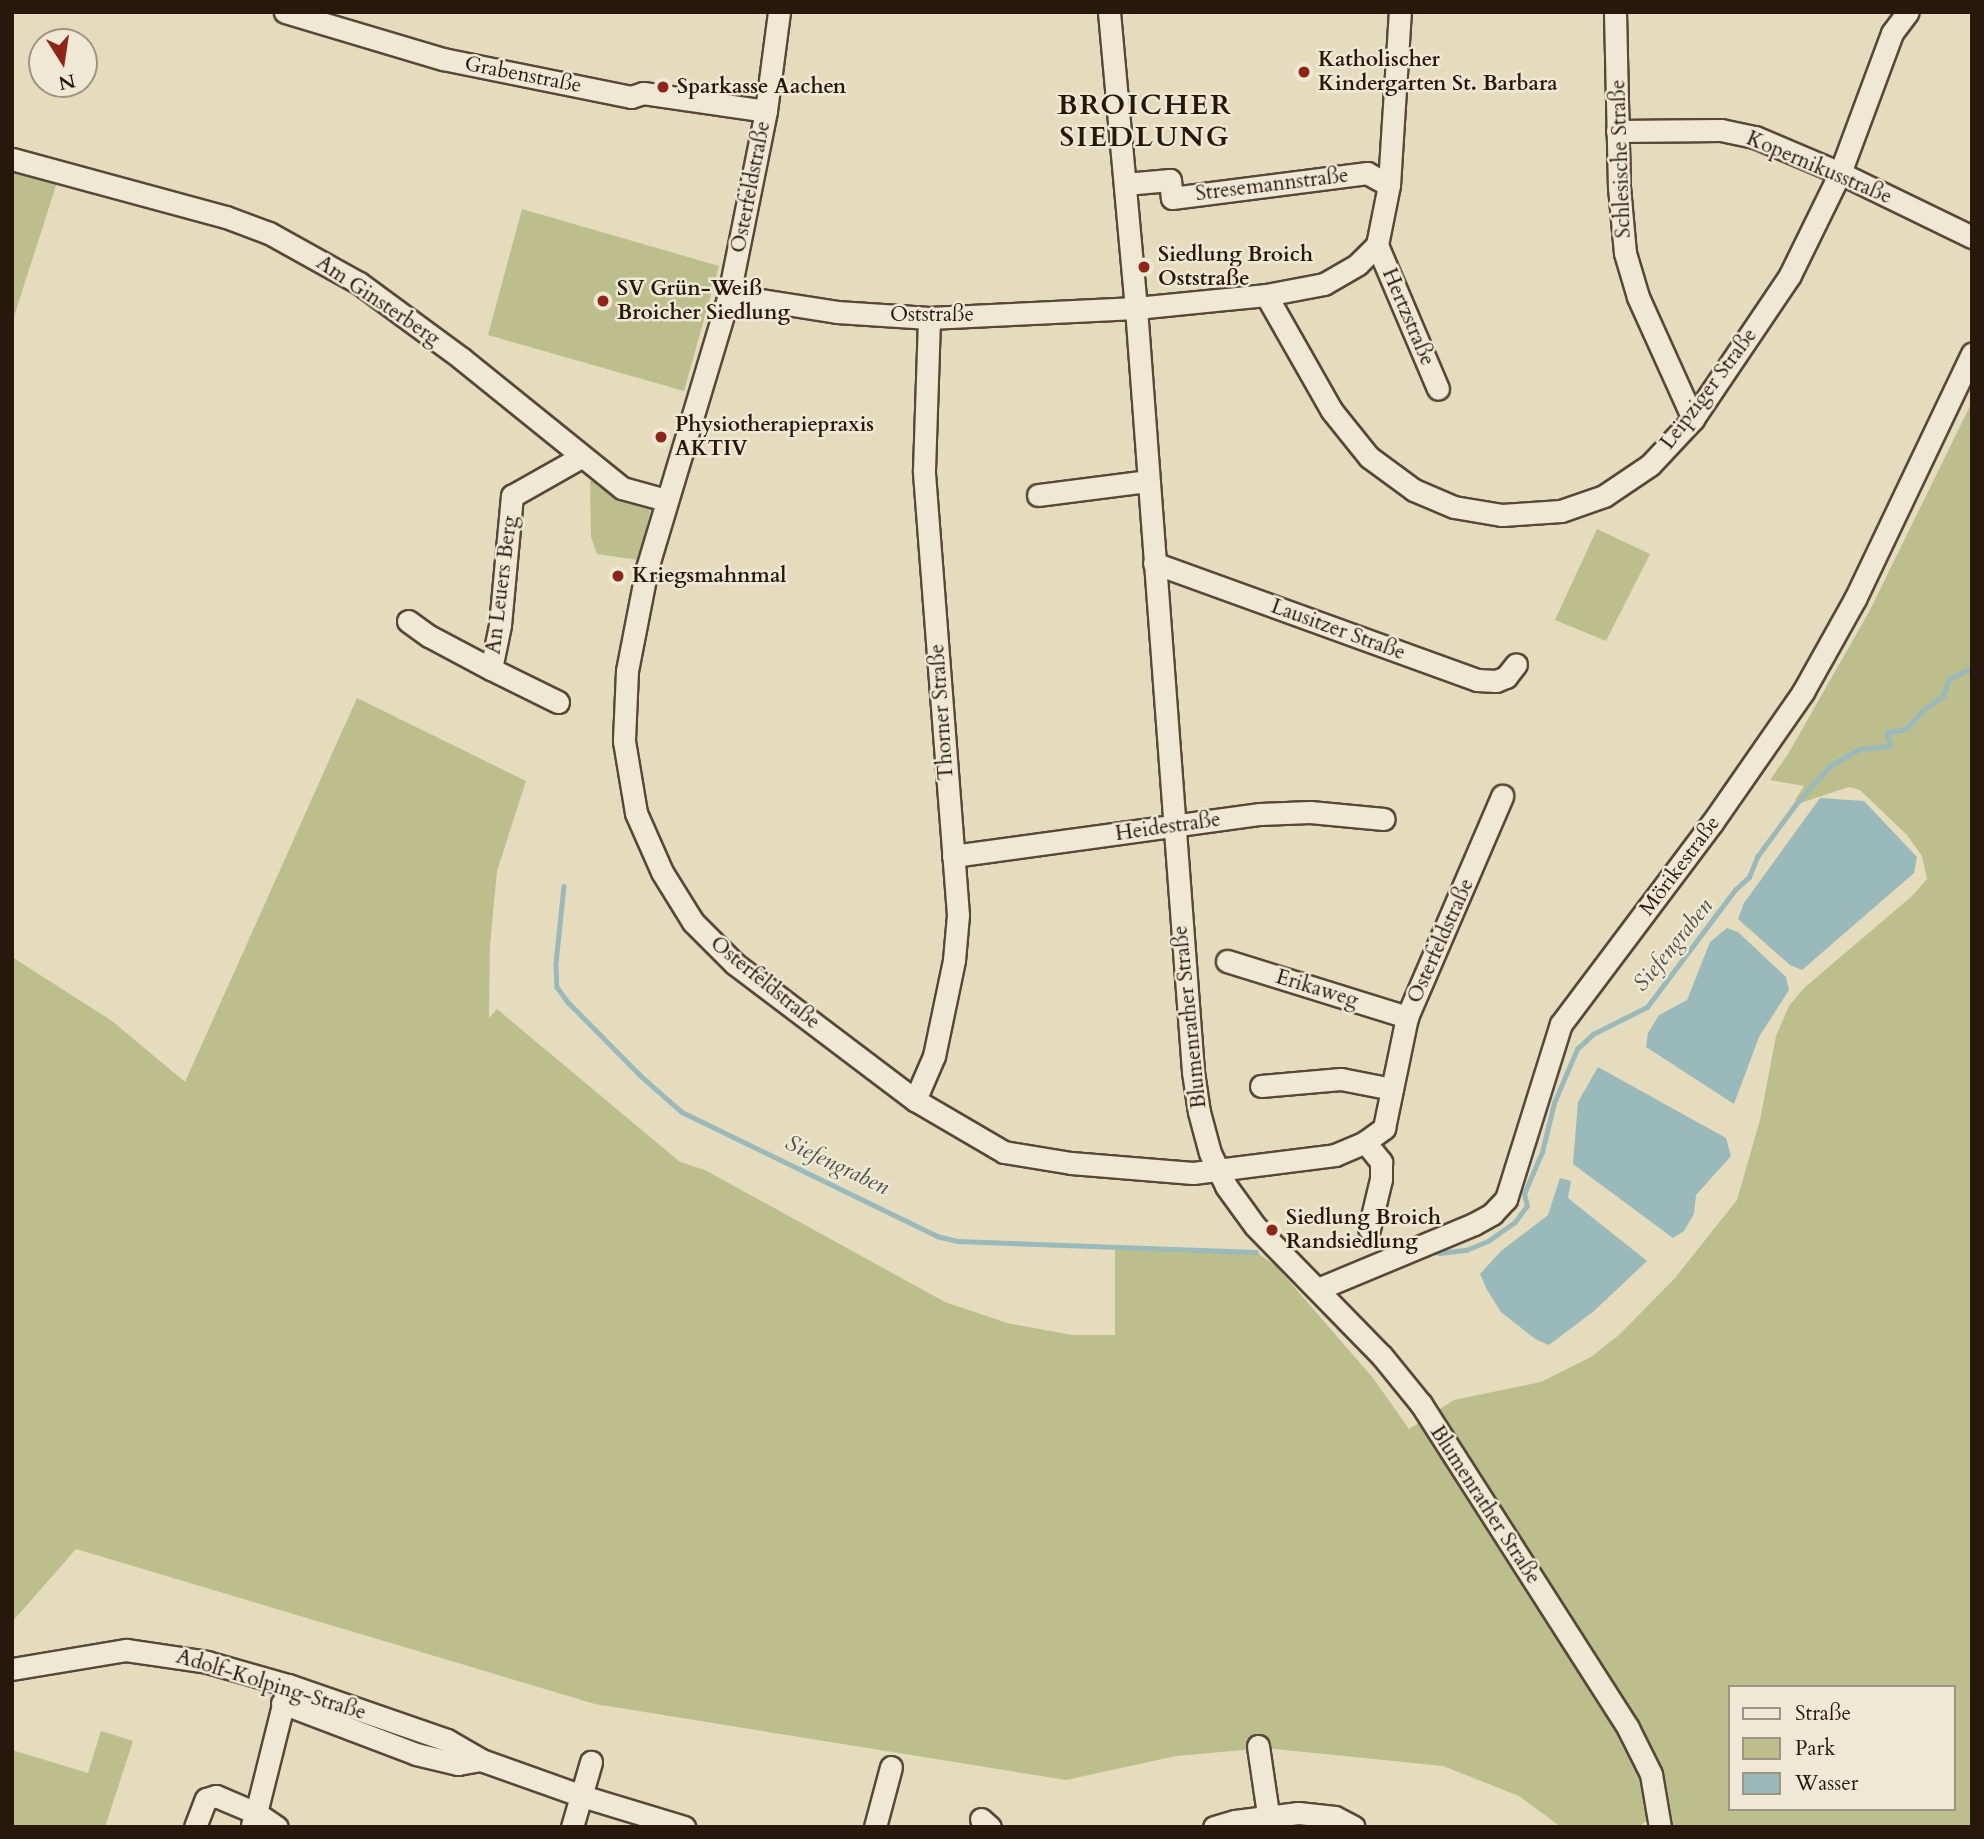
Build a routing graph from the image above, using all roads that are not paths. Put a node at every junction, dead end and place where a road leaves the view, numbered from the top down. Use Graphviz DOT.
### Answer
graph roads {
  1 [pos="285,12"];
  2 [pos="779,12"];
  3 [pos="1110,12"];
  4 [pos="1400,12"];
  5 [pos="1615,12"];
  6 [pos="1902,14"];
  7 [pos="765,111"];
  8 [pos="1617,131"];
  9 [pos="12,159"];
  10 [pos="1840,173"];
  11 [pos="1125,184"];
  12 [pos="1389,184"];
  13 [pos="1972,237"];
  14 [pos="1377,245"];
  15 [pos="729,295"];
  16 [pos="1266,295"];
  17 [pos="1136,308"];
  18 [pos="929,318"];
  19 [pos="1972,354"];
  20 [pos="1438,389"];
  21 [pos="1693,419"];
  22 [pos="581,457"];
  23 [pos="1148,481"];
  24 [pos="1038,495"];
  25 [pos="666,500"];
  26 [pos="1154,564"];
  27 [pos="408,621"];
  28 [pos="1517,664"];
  29 [pos="491,668"];
  30 [pos="558,702"];
  31 [pos="1502,796"];
  32 [pos="1384,819"];
  33 [pos="1172,826"];
  34 [pos="953,856"];
  35 [pos="1227,961"];
  36 [pos="1407,1017"];
  37 [pos="1261,1086"];
  38 [pos="1392,1089"];
  39 [pos="915,1100"];
  40 [pos="1365,1142"];
  41 [pos="1217,1170"];
  42 [pos="1369,1228"];
  43 [pos="1318,1289"];
  44 [pos="12,1669"];
  45 [pos="285,1694"];
  46 [pos="1258,1746"];
  47 [pos="591,1762"];
  48 [pos="891,1767"];
  49 [pos="582,1796"];
  50 [pos="254,1820"];
  51 [pos="1269,1821"];
  52 [pos="1342,1824"];
  53 [pos="195,1827"];
  54 [pos="277,1827"];
  55 [pos="572,1827"];
  56 [pos="684,1827"];
  57 [pos="875,1827"];
  58 [pos="1214,1827"];
  59 [pos="1660,1827"];
  1 -- 7 [label="street, Grabenstraße"];
  2 -- 7 [label="street, Osterfeldstraße"];
  3 -- 11 [label="street, Blumenrather Straße"];
  4 -- 12 [label="street"];
  5 -- 8 [label="street, Schlesische Straße"];
  6 -- 10 [label="street, Leipziger Straße"];
  7 -- 15 [label="street, Osterfeldstraße"];
  8 -- 10 [label="street, Kopernikusstraße"];
  8 -- 21 [label="street, Schlesische Straße"];
  9 -- 22 [label="street, Am Ginsterberg"];
  10 -- 13 [label="street, Kopernikusstraße"];
  10 -- 21 [label="street, Leipziger Straße"];
  11 -- 12 [label="street, Stresemannstraße"];
  11 -- 17 [label="street, Blumenrather Straße"];
  12 -- 14 [label="street"];
  14 -- 16 [label="street, Oststraße"];
  14 -- 20 [label="street, Hertzstraße"];
  15 -- 18 [label="street, Oststraße"];
  15 -- 25 [label="street, Osterfeldstraße"];
  16 -- 17 [label="street, Oststraße"];
  16 -- 21 [label="street, Leipziger Straße"];
  17 -- 18 [label="street, Oststraße"];
  17 -- 23 [label="street, Blumenrather Straße"];
  18 -- 34 [label="street, Thorner Straße"];
  19 -- 43 [label="street, Mörikestraße"];
  22 -- 25 [label="street, Am Ginsterberg"];
  22 -- 29 [label="street, An Leuers Berg"];
  23 -- 24 [label="street"];
  23 -- 26 [label="street, Blumenrather Straße"];
  25 -- 39 [label="street, Osterfeldstraße"];
  26 -- 28 [label="street, Lausitzer Straße"];
  26 -- 33 [label="street, Blumenrather Straße"];
  27 -- 29 [label="street, An Leuers Berg"];
  29 -- 30 [label="street, An Leuers Berg"];
  31 -- 36 [label="street, Osterfeldstraße"];
  32 -- 33 [label="street, Heidestraße"];
  33 -- 34 [label="street, Heidestraße"];
  33 -- 41 [label="street, Blumenrather Straße"];
  34 -- 39 [label="street, Thorner Straße"];
  35 -- 36 [label="street, Erikaweg"];
  36 -- 38 [label="street, Osterfeldstraße"];
  37 -- 38 [label="street"];
  38 -- 40 [label="street, Osterfeldstraße"];
  39 -- 41 [label="street, Osterfeldstraße"];
  40 -- 41 [label="street, Osterfeldstraße"];
  40 -- 42 [label="street"];
  41 -- 43 [label="street, Blumenrather Straße"];
  43 -- 59 [label="street, Blumenrather Straße"];
  44 -- 45 [label="street, Adolf-Kolping-Straße"];
  45 -- 49 [label="street, Adolf-Kolping-Straße"];
  45 -- 50 [label="street"];
  46 -- 51 [label="street"];
  47 -- 49 [label="street"];
  48 -- 57 [label="street"];
  49 -- 55 [label="street"];
  49 -- 56 [label="street, Adolf-Kolping-Straße"];
  50 -- 53 [label="street"];
  50 -- 54 [label="street"];
  51 -- 52 [label="street"];
  51 -- 58 [label="street"];
}
